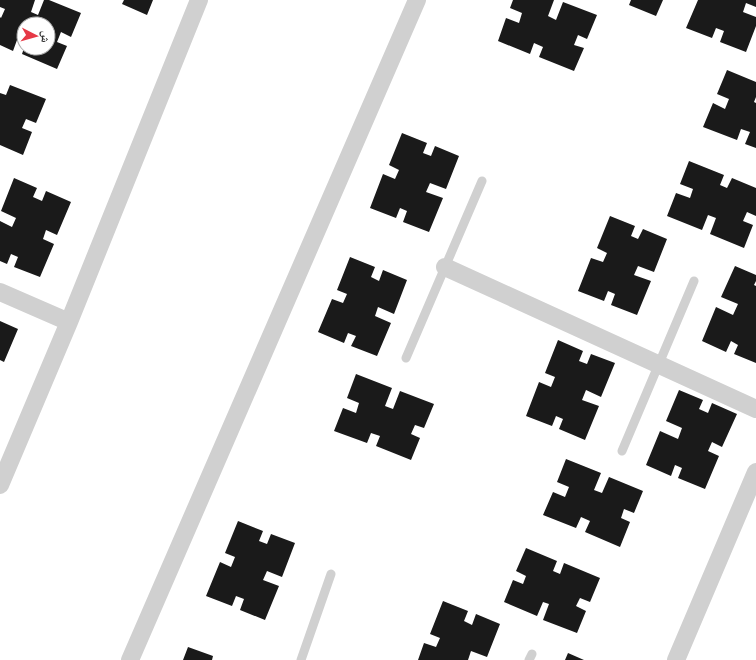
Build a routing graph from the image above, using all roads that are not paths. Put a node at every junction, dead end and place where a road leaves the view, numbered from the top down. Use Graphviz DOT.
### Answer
graph roads {
  1 [pos="199,0"];
  2 [pos="417,0"];
  3 [pos="482,181"];
  4 [pos="445,267"];
  5 [pos="694,281"];
  6 [pos="0,292"];
  7 [pos="69,322"];
  8 [pos="406,358"];
  9 [pos="659,364"];
  10 [pos="756,409"];
  11 [pos="622,451"];
  12 [pos="756,472"];
  13 [pos="0,485"];
  14 [pos="331,574"];
  15 [pos="130,660"];
  16 [pos="301,660"];
  17 [pos="676,660"];
  1 -- 7 [label="street"];
  2 -- 15 [label="street"];
  3 -- 4 [label="lane"];
  4 -- 8 [label="lane"];
  4 -- 9 [label="street"];
  5 -- 9 [label="lane"];
  6 -- 7 [label="street"];
  7 -- 13 [label="street"];
  9 -- 10 [label="street"];
  9 -- 11 [label="lane"];
  12 -- 17 [label="street"];
  14 -- 16 [label="lane"];
}
